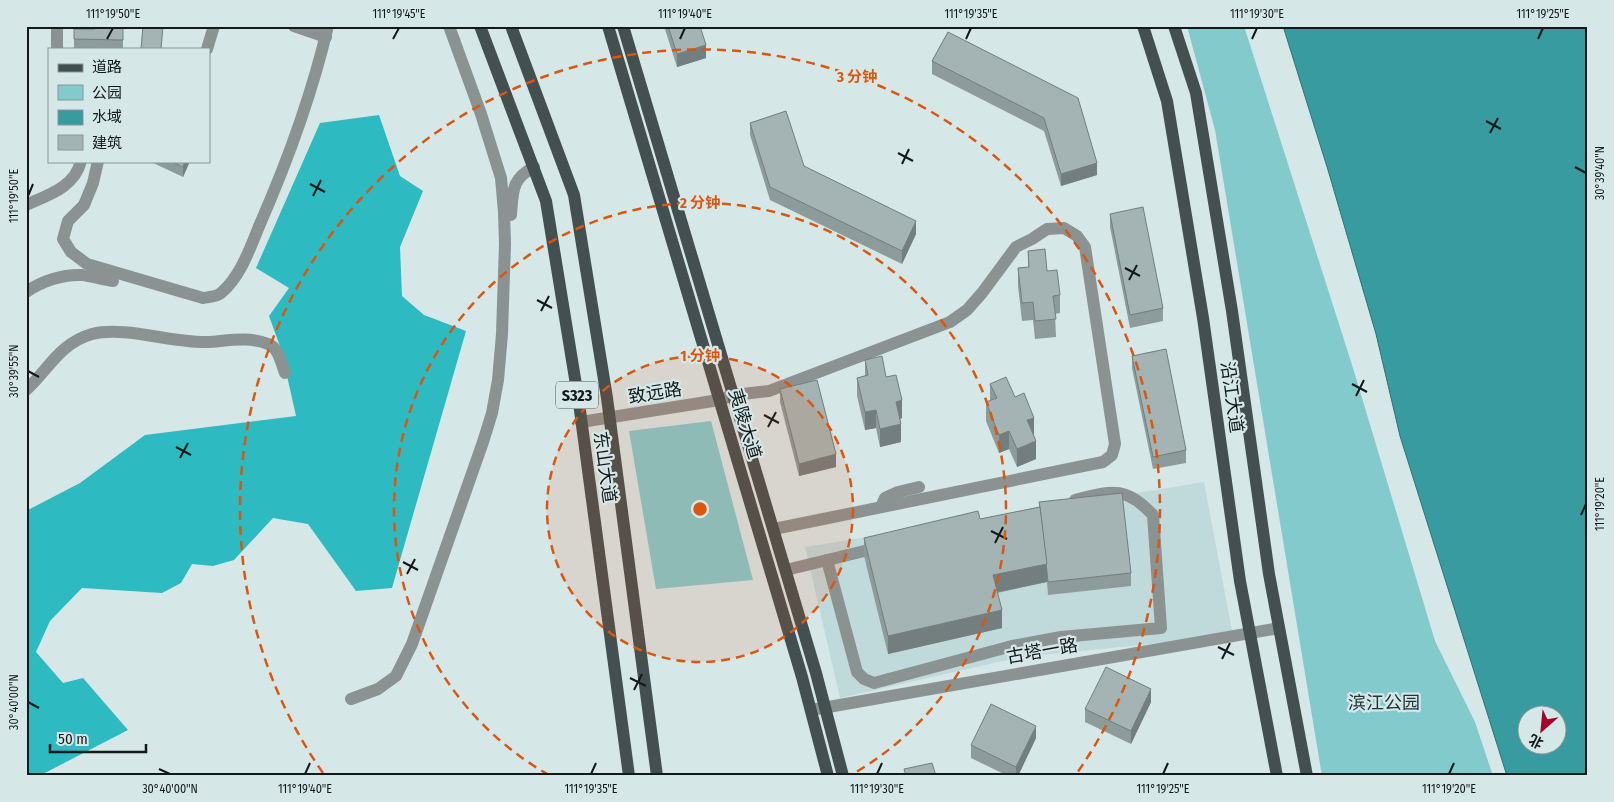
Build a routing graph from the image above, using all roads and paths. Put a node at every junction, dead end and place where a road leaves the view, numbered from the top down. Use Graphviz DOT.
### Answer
graph roads {
  1 [pos="57,26"];
  2 [pos="214,26"];
  3 [pos="294,26"];
  4 [pos="448,26"];
  5 [pos="480,26"];
  6 [pos="510,26"];
  7 [pos="608,26"];
  8 [pos="623,26"];
  9 [pos="1142,26"];
  10 [pos="1174,26"];
  11 [pos="327,31"];
  12 [pos="56,48"];
  13 [pos="207,48"];
  14 [pos="81,162"];
  15 [pos="98,162"];
  16 [pos="534,167"];
  17 [pos="26,205"];
  18 [pos="504,222"];
  19 [pos="113,282"];
  20 [pos="26,292"];
  21 [pos="285,373"];
  22 [pos="26,390"];
  23 [pos="734,396"];
  24 [pos="719,400"];
  25 [pos="609,418"];
  26 [pos="581,422"];
  27 [pos="919,487"];
  28 [pos="1060,504"];
  29 [pos="881,507"];
  30 [pos="774,529"];
  31 [pos="895,544"];
  32 [pos="827,560"];
  33 [pos="786,570"];
  34 [pos="1279,628"];
  35 [pos="1249,633"];
  36 [pos="352,699"];
  37 [pos="826,707"];
  38 [pos="811,710"];
  39 [pos="629,776"];
  40 [pos="657,776"];
  41 [pos="828,776"];
  42 [pos="843,776"];
  43 [pos="1277,776"];
  44 [pos="1307,776"];
  1 -- 12 [label="street"];
  2 -- 13 [label="street"];
  3 -- 11 [label="street"];
  4 -- 18 [label="street"];
  5 -- 16 [label="main road, 东山大道 / S323"];
  6 -- 25 [label="main road, 东山大道"];
  7 -- 24 [label="main road, 夷陵大道"];
  8 -- 23 [label="main road, 夷陵大道"];
  9 -- 35 [label="main road, 沿江大道"];
  10 -- 34 [label="main road, 沿江大道"];
  11 -- 15 [label="street"];
  14 -- 17 [label="street"];
  16 -- 18 [label="street"];
  16 -- 26 [label="main road, 东山大道 / S323"];
  18 -- 36 [label="street"];
  19 -- 20 [label="street"];
  21 -- 22 [label="street"];
  23 -- 24 [label="street, 致远路"];
  23 -- 29 [label="street, 致远路"];
  23 -- 30 [label="main road, 夷陵大道"];
  24 -- 25 [label="street, 致远路"];
  24 -- 38 [label="main road, 夷陵大道"];
  25 -- 26 [label="street, 致远路"];
  25 -- 40 [label="main road, 东山大道"];
  26 -- 39 [label="main road, 东山大道 / S323"];
  27 -- 29 [label="street"];
  28 -- 32 [label="street"];
  29 -- 30 [label="street, 致远路"];
  30 -- 33 [label="main road, 夷陵大道"];
  31 -- 32 [label="street"];
  32 -- 33 [label="street"];
  33 -- 37 [label="main road, 夷陵大道"];
  34 -- 35 [label="street, 古塔一路"];
  34 -- 44 [label="main road, 沿江大道"];
  35 -- 37 [label="street, 古塔一路"];
  35 -- 43 [label="main road, 沿江大道"];
  37 -- 38 [label="street, 古塔一路"];
  37 -- 42 [label="main road, 夷陵大道"];
  38 -- 41 [label="main road, 夷陵大道"];
}
